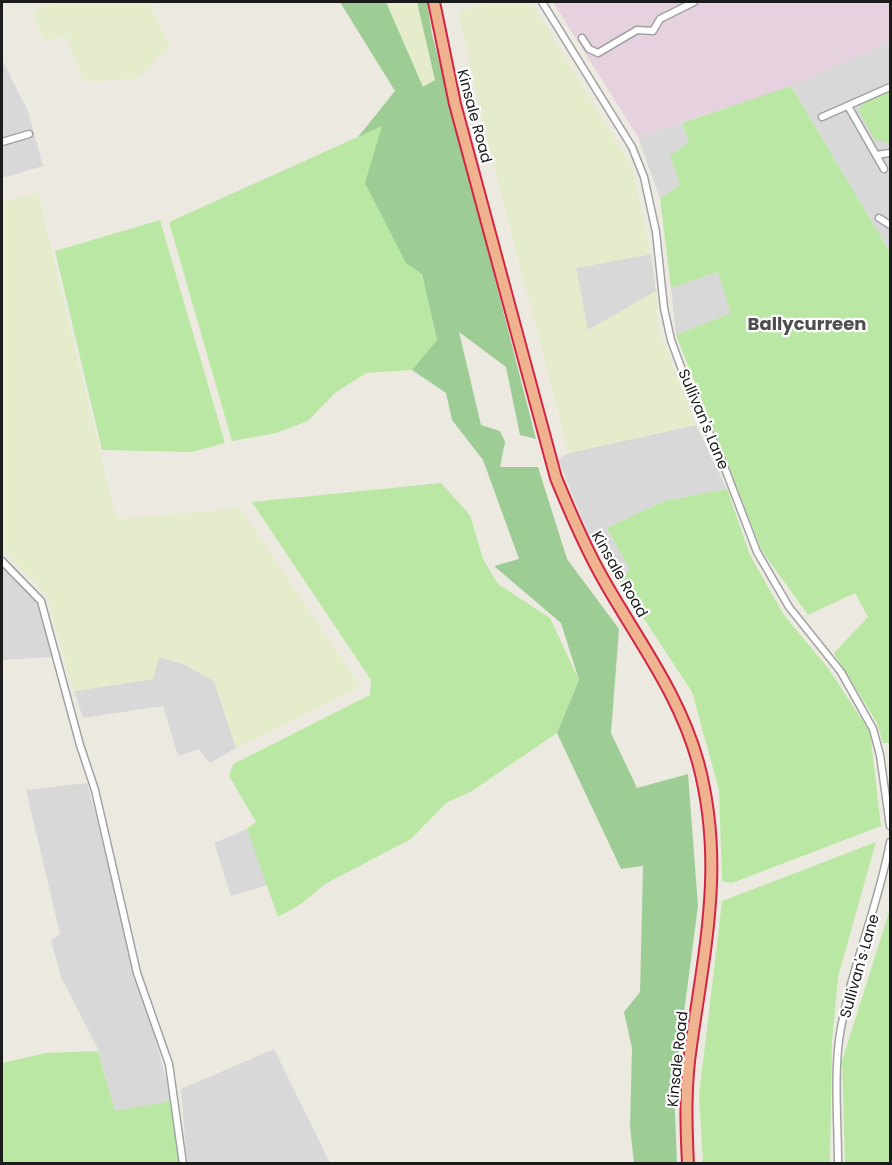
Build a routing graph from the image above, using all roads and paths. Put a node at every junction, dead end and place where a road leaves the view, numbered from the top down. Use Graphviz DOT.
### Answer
graph roads {
  1 [pos="434,2"];
  2 [pos="542,2"];
  3 [pos="694,2"];
  4 [pos="582,38"];
  5 [pos="891,87"];
  6 [pos="848,106"];
  7 [pos="822,117"];
  8 [pos="29,134"];
  9 [pos="2,142"];
  10 [pos="891,153"];
  11 [pos="876,155"];
  12 [pos="884,168"];
  13 [pos="879,218"];
  14 [pos="891,225"];
  15 [pos="2,561"];
  16 [pos="891,826"];
  17 [pos="891,842"];
  18 [pos="183,1164"];
  19 [pos="688,1164"];
  20 [pos="838,1164"];
  1 -- 19 [label="highway, Kinsale Road"];
  2 -- 16 [label="street, Sullivan's Lane"];
  3 -- 4 [label="street"];
  5 -- 6 [label="street"];
  6 -- 7 [label="street"];
  6 -- 11 [label="street"];
  8 -- 9 [label="street"];
  10 -- 11 [label="street"];
  11 -- 12 [label="street"];
  13 -- 14 [label="street"];
  15 -- 18 [label="street"];
  17 -- 20 [label="street, Sullivan's Lane"];
}
